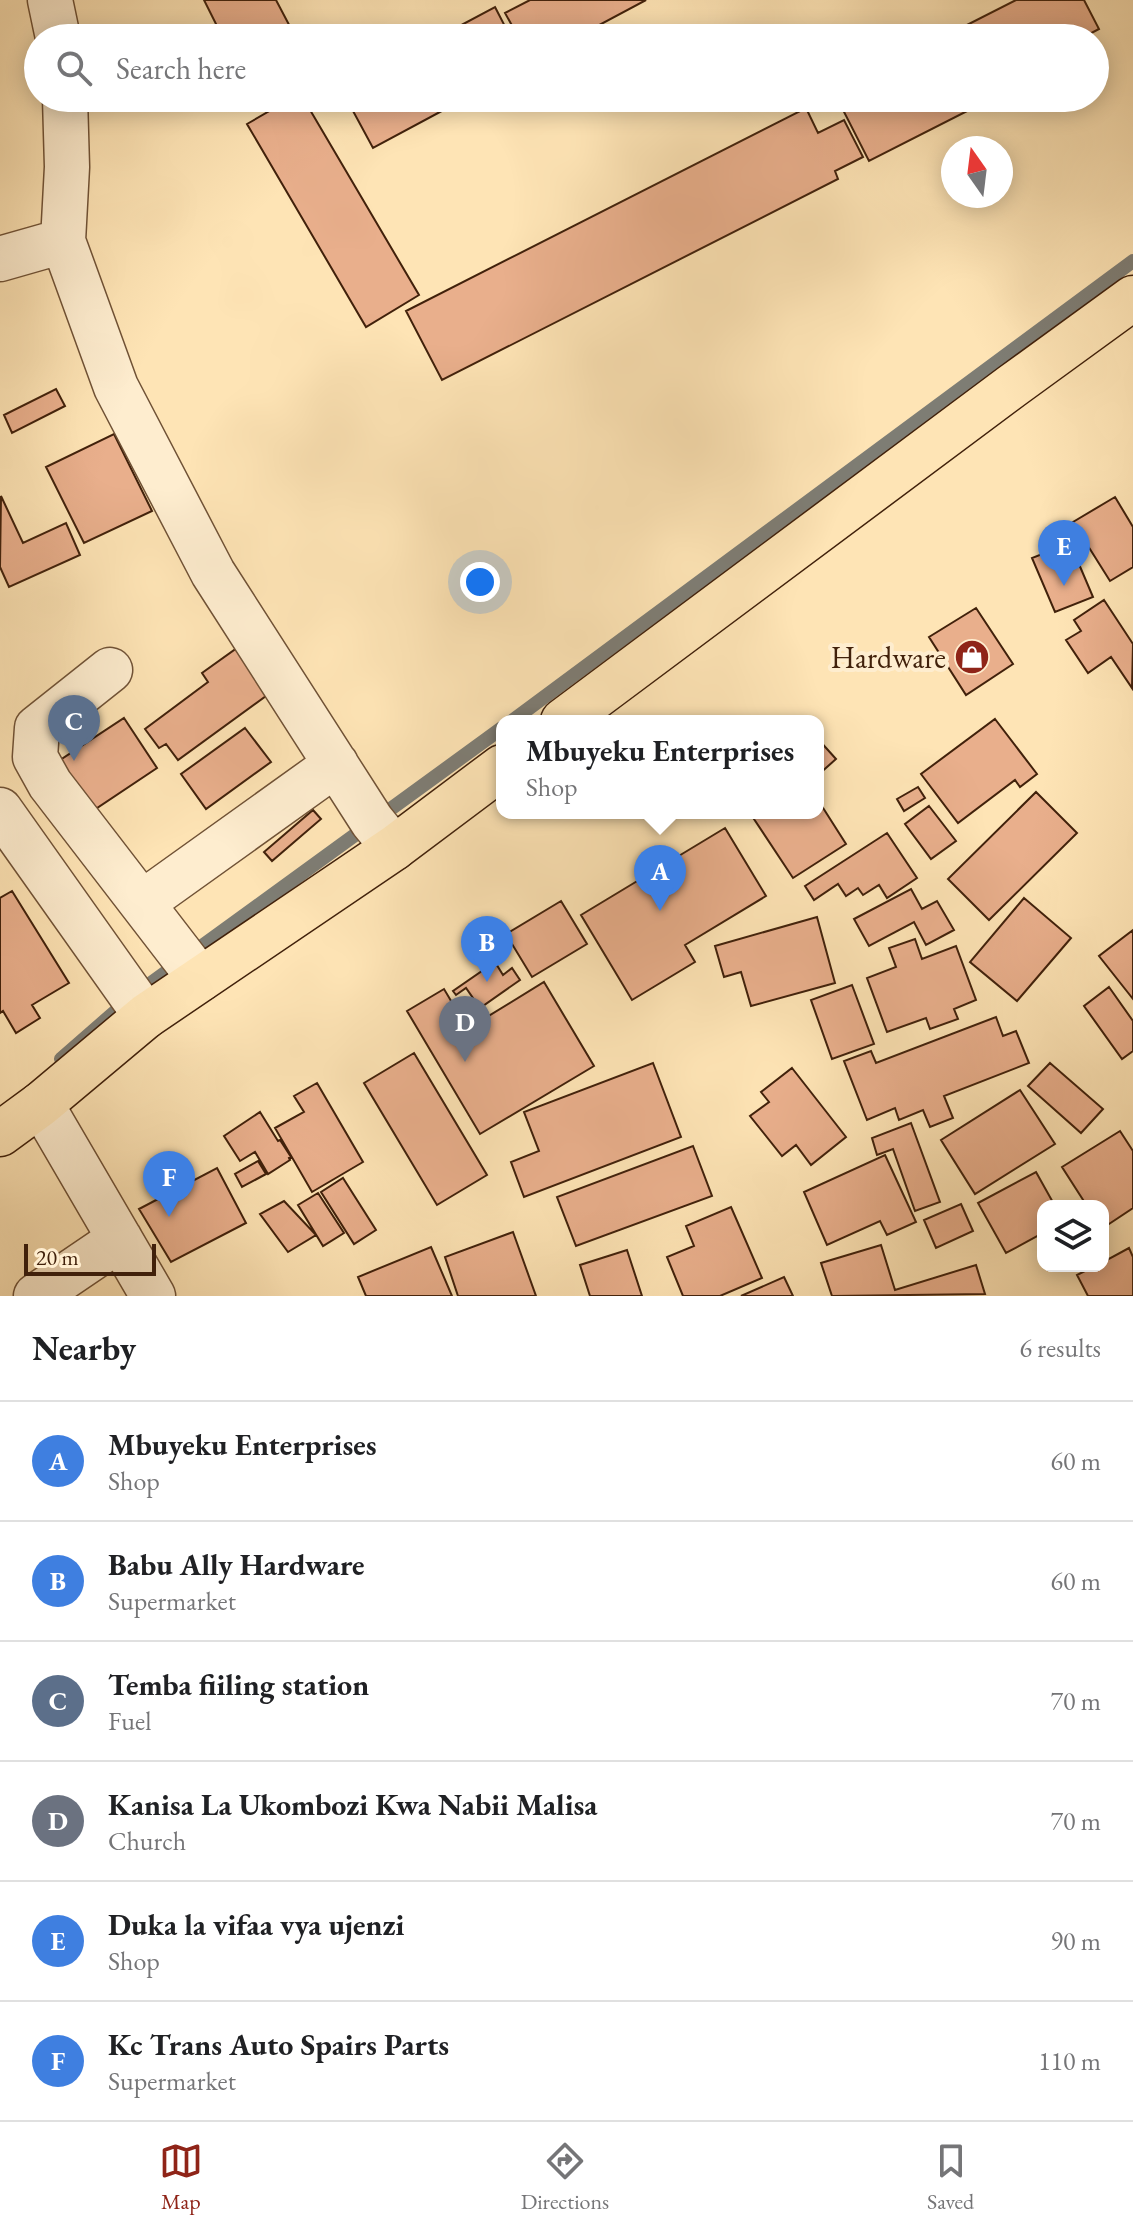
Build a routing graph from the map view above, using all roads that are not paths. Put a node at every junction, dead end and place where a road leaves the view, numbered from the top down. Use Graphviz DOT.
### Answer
graph roads {
  1 [pos="50,0"];
  2 [pos="55,24"];
  3 [pos="65,112"];
  4 [pos="63,241"];
  5 [pos="0,259"];
  6 [pos="1133,298"];
  7 [pos="110,670"];
  8 [pos="571,715"];
  9 [pos="336,764"];
  10 [pos="496,772"];
  11 [pos="0,810"];
  12 [pos="394,848"];
  13 [pos="142,903"];
  14 [pos="200,979"];
  15 [pos="146,1016"];
  16 [pos="41,1104"];
  17 [pos="0,1134"];
  18 [pos="120,1239"];
  19 [pos="36,1296"];
  20 [pos="153,1296"];
  1 -- 2 [label="street"];
  3 -- 4 [label="street"];
  4 -- 5 [label="street"];
  4 -- 9 [label="street"];
  6 -- 8 [label="main road"];
  7 -- 13 [label="street"];
  9 -- 12 [label="street"];
  9 -- 13 [label="street"];
  10 -- 12 [label="main road"];
  11 -- 15 [label="street"];
  12 -- 14 [label="main road"];
  13 -- 14 [label="street"];
  14 -- 15 [label="main road"];
  15 -- 16 [label="main road"];
  16 -- 17 [label="main road"];
  16 -- 18 [label="street"];
  18 -- 19 [label="street"];
  18 -- 20 [label="street"];
}
